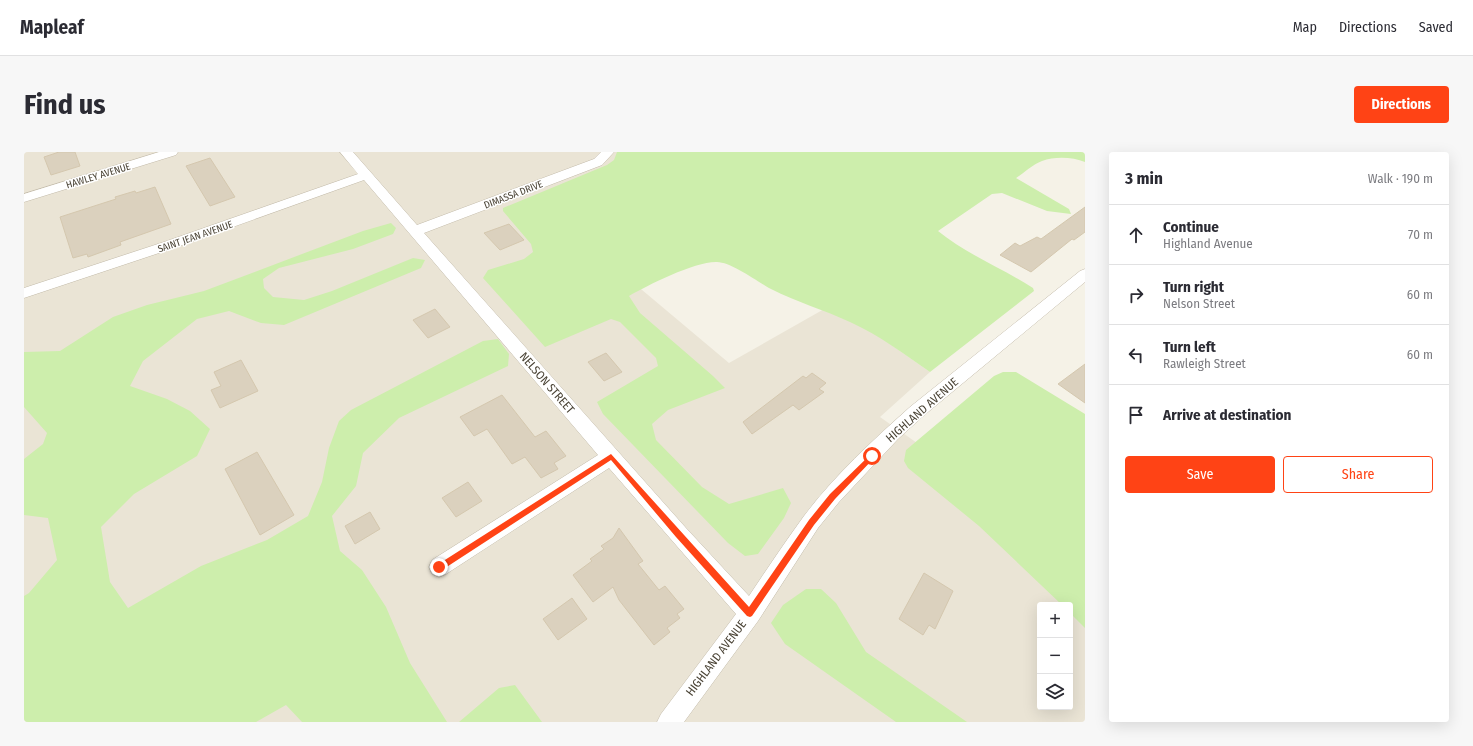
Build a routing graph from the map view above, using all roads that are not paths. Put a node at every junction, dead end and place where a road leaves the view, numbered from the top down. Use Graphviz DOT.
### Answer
graph roads {
  1 [pos="172,152"];
  2 [pos="346,152"];
  3 [pos="608,152"];
  4 [pos="366,175"];
  5 [pos="24,198"];
  6 [pos="415,231"];
  7 [pos="1085,274"];
  8 [pos="24,293"];
  9 [pos="611,456"];
  10 [pos="439,567"];
  11 [pos="750,613"];
  12 [pos="669,722"];
  1 -- 5 [label="street, HAWLEY AVENUE"];
  2 -- 4 [label="street, NELSON STREET"];
  3 -- 6 [label="street, DIMASSA DRIVE"];
  4 -- 6 [label="street, NELSON STREET"];
  4 -- 8 [label="street, SAINT JEAN AVENUE"];
  6 -- 9 [label="street, NELSON STREET"];
  7 -- 11 [label="street, HIGHLAND AVENUE"];
  9 -- 10 [label="street"];
  9 -- 11 [label="street, NELSON STREET"];
  11 -- 12 [label="street, HIGHLAND AVENUE"];
}
